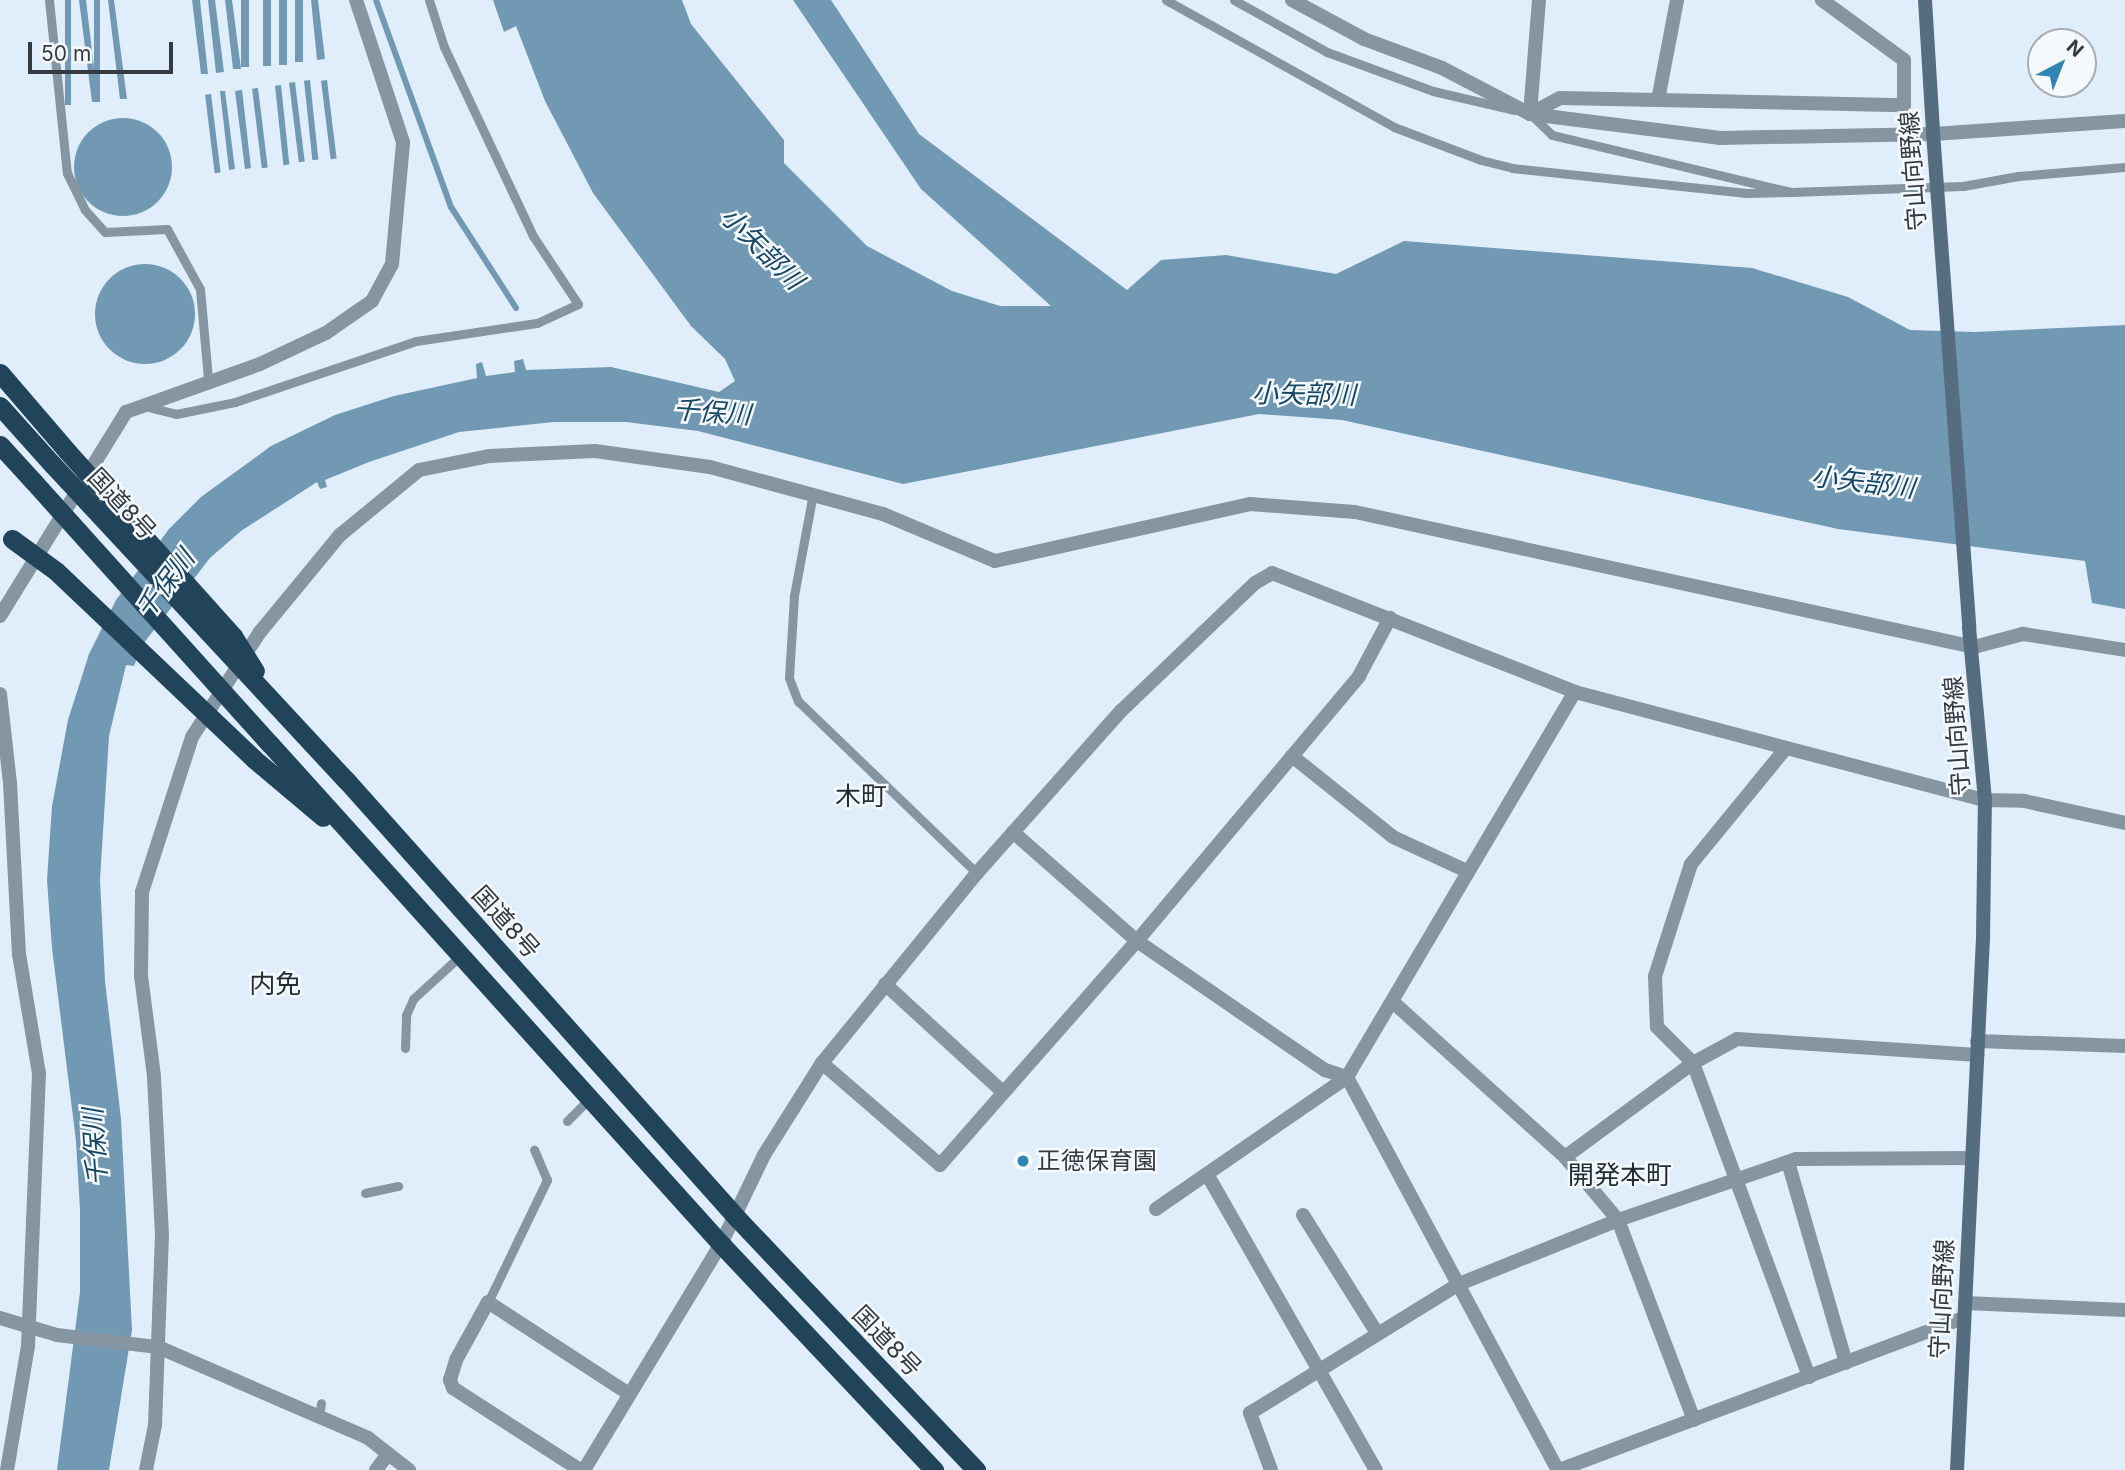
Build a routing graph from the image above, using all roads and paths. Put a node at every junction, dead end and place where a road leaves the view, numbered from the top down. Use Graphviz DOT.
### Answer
graph roads {
  1 [pos="49,0"];
  2 [pos="356,0"];
  3 [pos="429,0"];
  4 [pos="1166,0"];
  5 [pos="1234,0"];
  6 [pos="1292,0"];
  7 [pos="1539,0"];
  8 [pos="1676,0"];
  9 [pos="1822,0"];
  10 [pos="1925,0"];
  11 [pos="1658,100"];
  12 [pos="1530,114"];
  13 [pos="2125,121"];
  14 [pos="1933,140"];
  15 [pos="2125,167"];
  16 [pos="1791,192"];
  17 [pos="0,373"];
  18 [pos="208,379"];
  19 [pos="139,405"];
  20 [pos="0,406"];
  21 [pos="0,445"];
  22 [pos="813,493"];
  23 [pos="6,536"];
  24 [pos="0,616"];
  25 [pos="1390,618"];
  26 [pos="1974,647"];
  27 [pos="2125,650"];
  28 [pos="1575,692"];
  29 [pos="0,694"];
  30 [pos="280,711"];
  31 [pos="1786,748"];
  32 [pos="1292,756"];
  33 [pos="1985,800"];
  34 [pos="2125,823"];
  35 [pos="1013,832"];
  36 [pos="375,860"];
  37 [pos="1468,871"];
  38 [pos="977,873"];
  39 [pos="1137,941"];
  40 [pos="461,955"];
  41 [pos="885,984"];
  42 [pos="1394,1003"];
  43 [pos="2125,1046"];
  44 [pos="405,1048"];
  45 [pos="1977,1048"];
  46 [pos="822,1063"];
  47 [pos="1693,1063"];
  48 [pos="1347,1077"];
  49 [pos="1003,1092"];
  50 [pos="590,1098"];
  51 [pos="566,1121"];
  52 [pos="534,1150"];
  53 [pos="1564,1157"];
  54 [pos="1972,1158"];
  55 [pos="1788,1162"];
  56 [pos="1207,1174"];
  57 [pos="1735,1179"];
  58 [pos="398,1186"];
  59 [pos="365,1193"];
  60 [pos="1156,1209"];
  61 [pos="1303,1215"];
  62 [pos="736,1217"];
  63 [pos="1618,1220"];
  64 [pos="721,1244"];
  65 [pos="1459,1284"];
  66 [pos="488,1302"];
  67 [pos="1964,1310"];
  68 [pos="2125,1310"];
  69 [pos="0,1318"];
  70 [pos="26,1324"];
  71 [pos="1377,1333"];
  72 [pos="151,1347"];
  73 [pos="1846,1363"];
  74 [pos="1321,1366"];
  75 [pos="1809,1377"];
  76 [pos="629,1394"];
  77 [pos="1694,1420"];
  78 [pos="388,1454"];
  79 [pos="1595,1464"];
  80 [pos="7,1470"];
  81 [pos="146,1470"];
  82 [pos="376,1470"];
  83 [pos="409,1470"];
  84 [pos="582,1470"];
  85 [pos="934,1470"];
  86 [pos="976,1470"];
  87 [pos="1271,1470"];
  88 [pos="1376,1470"];
  89 [pos="1559,1470"];
  90 [pos="1957,1470"];
  1 -- 18 [label="lane"];
  2 -- 18 [label="street"];
  3 -- 19 [label="lane"];
  4 -- 16 [label="lane"];
  5 -- 12 [label="lane"];
  6 -- 12 [label="street"];
  7 -- 12 [label="street"];
  8 -- 11 [label="street"];
  9 -- 11 [label="street"];
  10 -- 14 [label="main road, 守山向野線"];
  11 -- 12 [label="street"];
  12 -- 14 [label="street"];
  12 -- 16 [label="lane"];
  13 -- 14 [label="street"];
  14 -- 26 [label="main road, 守山向野線, bridge"];
  15 -- 16 [label="lane"];
  17 -- 30 [label="highway, bridge"];
  18 -- 19 [label="street"];
  19 -- 24 [label="street"];
  20 -- 30 [label="highway, 国道8号, bridge"];
  21 -- 36 [label="highway, 国道8号, bridge"];
  22 -- 26 [label="street"];
  22 -- 38 [label="lane"];
  22 -- 72 [label="street"];
  23 -- 36 [label="highway, bridge"];
  25 -- 28 [label="street"];
  25 -- 32 [label="street"];
  25 -- 35 [label="street"];
  26 -- 27 [label="street"];
  26 -- 33 [label="main road, 守山向野線"];
  28 -- 31 [label="street"];
  28 -- 37 [label="street"];
  29 -- 70 [label="street"];
  30 -- 62 [label="highway, 国道8号, bridge"];
  31 -- 33 [label="street"];
  31 -- 47 [label="street"];
  32 -- 37 [label="street"];
  32 -- 39 [label="street"];
  33 -- 34 [label="street"];
  33 -- 45 [label="main road, 守山向野線"];
  35 -- 38 [label="street"];
  35 -- 39 [label="street"];
  36 -- 40 [label="highway, 国道8号"];
  37 -- 42 [label="street"];
  38 -- 41 [label="street"];
  39 -- 48 [label="street"];
  39 -- 49 [label="street"];
  40 -- 44 [label="lane"];
  40 -- 50 [label="highway, 国道8号"];
  41 -- 46 [label="street"];
  41 -- 49 [label="street"];
  42 -- 48 [label="street"];
  42 -- 53 [label="street"];
  43 -- 45 [label="street"];
  45 -- 47 [label="street"];
  45 -- 54 [label="main road, 守山向野線"];
  46 -- 49 [label="street"];
  46 -- 62 [label="street"];
  47 -- 53 [label="street"];
  47 -- 57 [label="street"];
  48 -- 56 [label="street"];
  48 -- 65 [label="street"];
  50 -- 51 [label="lane"];
  50 -- 64 [label="highway, 国道8号"];
  52 -- 66 [label="lane"];
  53 -- 63 [label="street"];
  54 -- 55 [label="street"];
  54 -- 67 [label="main road, 守山向野線"];
  55 -- 57 [label="street"];
  55 -- 73 [label="street"];
  56 -- 60 [label="street"];
  56 -- 74 [label="street"];
  57 -- 63 [label="street"];
  57 -- 75 [label="street"];
  58 -- 59 [label="lane"];
  61 -- 71 [label="street"];
  62 -- 64 [label="street"];
  62 -- 86 [label="highway, 国道8号"];
  63 -- 65 [label="street"];
  63 -- 77 [label="street"];
  64 -- 76 [label="street"];
  64 -- 85 [label="highway, 国道8号"];
  65 -- 71 [label="street"];
  65 -- 89 [label="street"];
  66 -- 76 [label="street"];
  66 -- 84 [label="street"];
  67 -- 68 [label="street"];
  67 -- 73 [label="street"];
  67 -- 90 [label="main road, 守山向野線"];
  69 -- 70 [label="street"];
  70 -- 72 [label="street"];
  70 -- 80 [label="street"];
  71 -- 74 [label="street"];
  72 -- 78 [label="street"];
  72 -- 81 [label="street"];
  73 -- 75 [label="street"];
  74 -- 87 [label="street"];
  74 -- 88 [label="street"];
  75 -- 77 [label="street"];
  76 -- 84 [label="street"];
  77 -- 79 [label="street"];
  78 -- 82 [label="street"];
  78 -- 83 [label="street"];
  79 -- 89 [label="street"];
}
